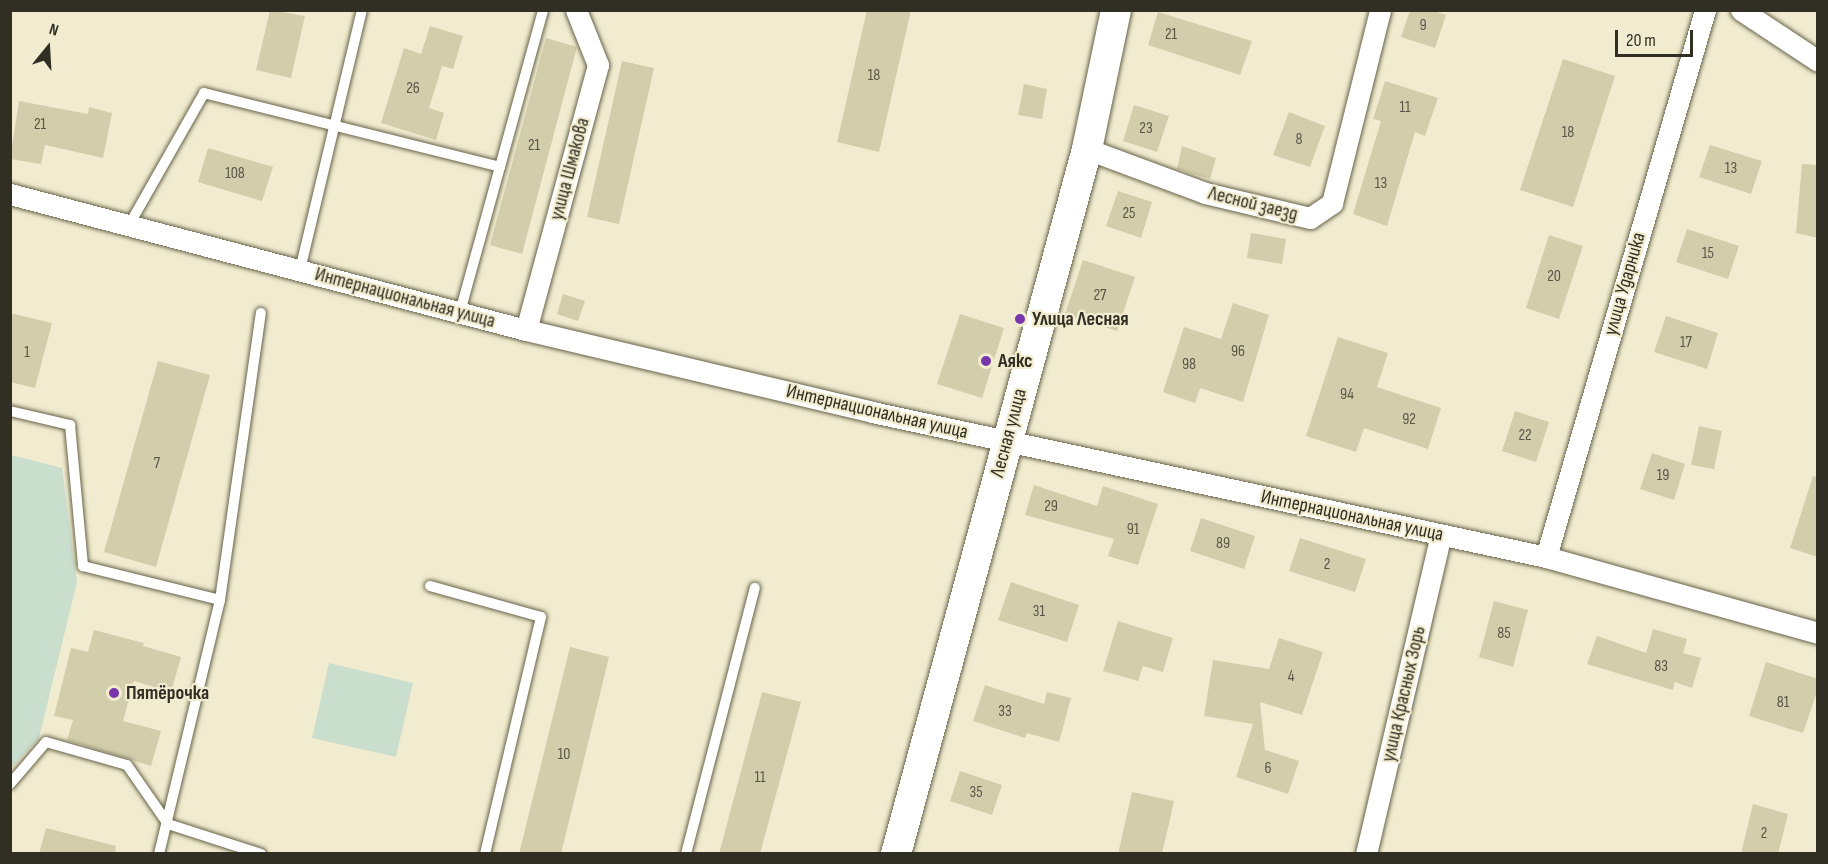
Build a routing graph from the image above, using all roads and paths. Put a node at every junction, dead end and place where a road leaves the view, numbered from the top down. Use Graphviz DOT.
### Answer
graph roads {
  1 [pos="362,10"];
  2 [pos="543,10"];
  3 [pos="576,10"];
  4 [pos="1116,10"];
  5 [pos="1380,10"];
  6 [pos="1705,10"];
  7 [pos="1741,10"];
  8 [pos="1818,61"];
  9 [pos="335,126"];
  10 [pos="1087,149"];
  11 [pos="500,167"];
  12 [pos="10,194"];
  13 [pos="128,227"];
  14 [pos="300,270"];
  15 [pos="460,312"];
  16 [pos="261,313"];
  17 [pos="526,330"];
  18 [pos="10,411"];
  19 [pos="1006,441"];
  20 [pos="1441,535"];
  21 [pos="1545,557"];
  22 [pos="430,586"];
  23 [pos="755,588"];
  24 [pos="220,600"];
  25 [pos="1818,633"];
  26 [pos="10,784"];
  27 [pos="168,824"];
  28 [pos="159,854"];
  29 [pos="261,854"];
  30 [pos="485,854"];
  31 [pos="686,854"];
  32 [pos="897,854"];
  33 [pos="1366,854"];
  1 -- 9 [label="lane"];
  2 -- 11 [label="lane"];
  3 -- 17 [label="street, улица Шмакова"];
  4 -- 10 [label="street, Лесная улица"];
  5 -- 10 [label="street, Лесной заезд"];
  6 -- 21 [label="street, улица Ударника"];
  7 -- 8 [label="street"];
  9 -- 11 [label="lane"];
  9 -- 13 [label="lane"];
  9 -- 14 [label="lane"];
  10 -- 19 [label="street, Лесная улица"];
  11 -- 15 [label="lane"];
  12 -- 13 [label="street, Интернациональная улица"];
  13 -- 14 [label="street, Интернациональная улица"];
  14 -- 15 [label="street, Интернациональная улица"];
  15 -- 17 [label="street, Интернациональная улица"];
  16 -- 24 [label="lane"];
  17 -- 19 [label="street, Интернациональная улица"];
  18 -- 24 [label="lane"];
  19 -- 20 [label="street, Интернациональная улица"];
  19 -- 32 [label="street, Лесная улица"];
  20 -- 21 [label="street, Интернациональная улица"];
  20 -- 33 [label="street, улица Красных Зорь"];
  21 -- 25 [label="street, Интернациональная улица"];
  22 -- 30 [label="lane"];
  23 -- 31 [label="lane"];
  24 -- 27 [label="lane"];
  26 -- 27 [label="lane"];
  27 -- 28 [label="lane"];
  27 -- 29 [label="lane"];
}
